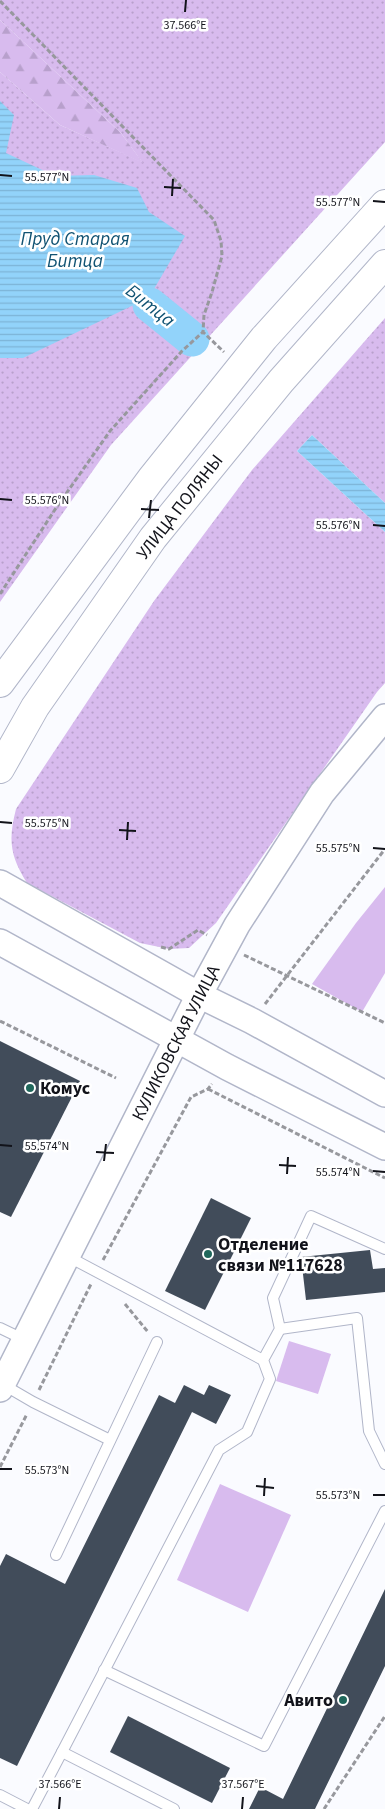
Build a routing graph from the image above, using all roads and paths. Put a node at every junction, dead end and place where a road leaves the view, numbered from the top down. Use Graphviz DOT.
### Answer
graph roads {
  1 [pos="0,1"];
  2 [pos="385,204"];
  3 [pos="385,264"];
  4 [pos="203,332"];
  5 [pos="227,355"];
  6 [pos="0,594"];
  7 [pos="0,683"];
  8 [pos="385,717"];
  9 [pos="0,769"];
  10 [pos="385,849"];
  11 [pos="0,873"];
  12 [pos="10,888"];
  13 [pos="0,942"];
  14 [pos="287,975"];
  15 [pos="199,995"];
  16 [pos="0,1021"];
  17 [pos="252,1021"];
  18 [pos="385,1023"];
  19 [pos="176,1040"];
  20 [pos="227,1067"];
  21 [pos="116,1078"];
  22 [pos="208,1089"];
  23 [pos="385,1094"];
  24 [pos="385,1146"];
  25 [pos="385,1178"];
  26 [pos="385,1249"];
  27 [pos="67,1256"];
  28 [pos="97,1271"];
  29 [pos="121,1300"];
  30 [pos="0,1328"];
  31 [pos="280,1329"];
  32 [pos="24,1340"];
  33 [pos="157,1342"];
  34 [pos="263,1360"];
  35 [pos="1,1387"];
  36 [pos="33,1402"];
  37 [pos="110,1440"];
  38 [pos="385,1464"];
  39 [pos="0,1467"];
  40 [pos="385,1511"];
  41 [pos="56,1554"];
  42 [pos="104,1670"];
  43 [pos="385,1716"];
  44 [pos="62,1752"];
  45 [pos="0,1794"];
  46 [pos="28,1809"];
  47 [pos="32,1809"];
  48 [pos="174,1809"];
  49 [pos="324,1809"];
  1 -- 4 [label="path"];
  2 -- 7 [label="main road"];
  3 -- 9 [label="main road, УЛИЦА ПОЛЯНЫ"];
  4 -- 5 [label="path"];
  4 -- 6 [label="path"];
  8 -- 15 [label="street, КУЛИКОВСКАЯ УЛИЦА"];
  10 -- 14 [label="path"];
  11 -- 12 [label="street"];
  12 -- 15 [label="street"];
  13 -- 19 [label="street"];
  14 -- 17 [label="path"];
  14 -- 18 [label="path"];
  15 -- 17 [label="street"];
  15 -- 19 [label="street, КУЛИКОВСКАЯ УЛИЦА"];
  16 -- 21 [label="path"];
  17 -- 23 [label="street"];
  19 -- 20 [label="street"];
  19 -- 27 [label="street, КУЛИКОВСКАЯ УЛИЦА"];
  20 -- 22 [label="path"];
  20 -- 24 [label="street"];
  22 -- 25 [label="path"];
  22 -- 28 [label="path"];
  26 -- 31 [label="lane"];
  27 -- 28 [label="lane"];
  27 -- 32 [label="street, КУЛИКОВСКАЯ УЛИЦА"];
  28 -- 34 [label="lane"];
  28 -- 36 [label="path"];
  29 -- 33 [label="path"];
  30 -- 32 [label="lane"];
  31 -- 34 [label="lane"];
  31 -- 38 [label="lane"];
  32 -- 35 [label="street, КУЛИКОВСКАЯ УЛИЦА"];
  33 -- 37 [label="lane"];
  34 -- 42 [label="lane"];
  35 -- 36 [label="lane"];
  36 -- 37 [label="lane"];
  36 -- 39 [label="path"];
  37 -- 41 [label="lane"];
  40 -- 42 [label="lane"];
  42 -- 44 [label="lane"];
  43 -- 49 [label="path"];
  44 -- 47 [label="lane"];
  44 -- 48 [label="lane"];
  45 -- 46 [label="lane"];
}
